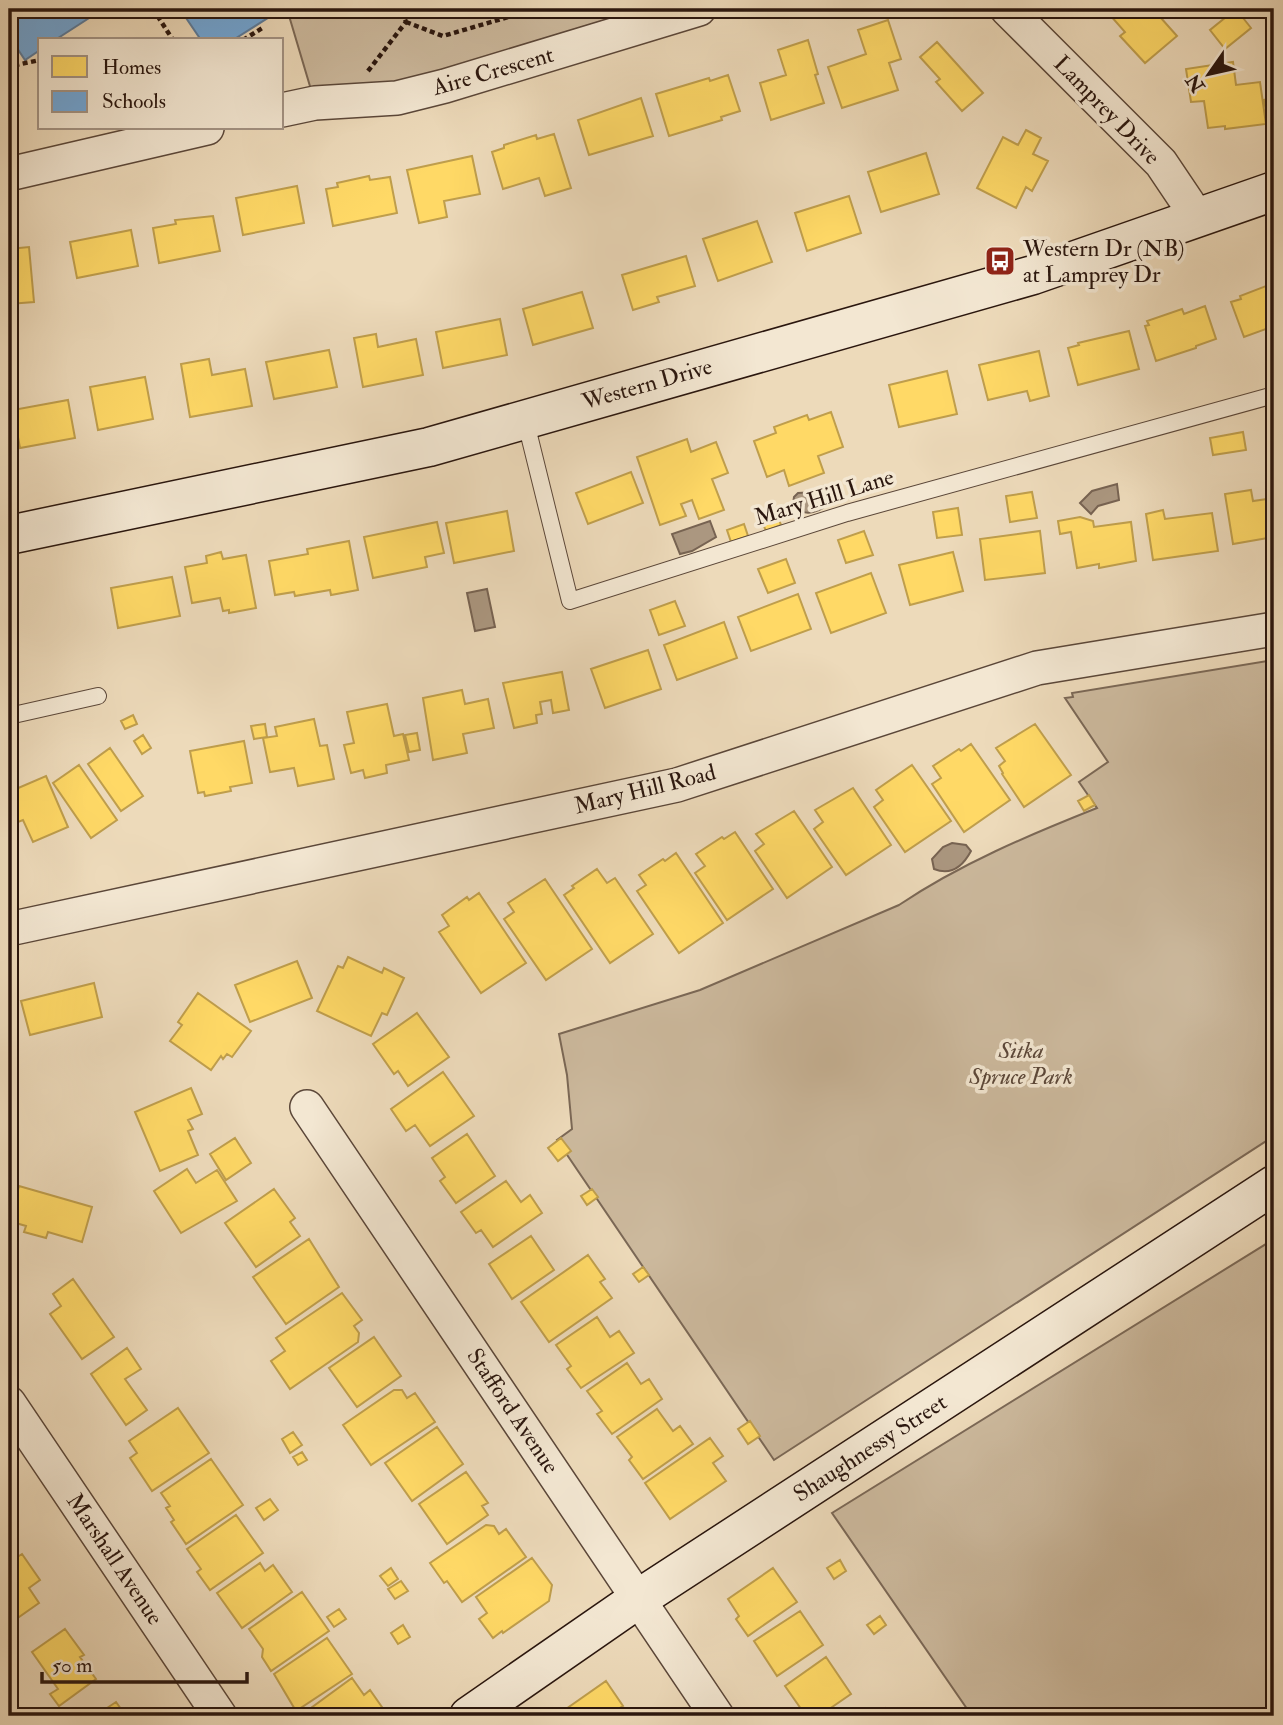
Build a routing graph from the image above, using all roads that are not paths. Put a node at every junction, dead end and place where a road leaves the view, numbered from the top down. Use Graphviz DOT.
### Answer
graph roads {
  1 [pos="699,9"];
  2 [pos="1007,9"];
  3 [pos="284,110"];
  4 [pos="198,130"];
  5 [pos="9,174"];
  6 [pos="1274,191"];
  7 [pos="1198,218"];
  8 [pos="1274,395"];
  9 [pos="525,419"];
  10 [pos="9,535"];
  11 [pos="1274,629"];
  12 [pos="98,696"];
  13 [pos="9,716"];
  14 [pos="9,929"];
  15 [pos="307,1107"];
  16 [pos="1274,1185"];
  17 [pos="9,1403"];
  18 [pos="638,1599"];
  19 [pos="220,1716"];
  20 [pos="469,1716"];
  21 [pos="717,1716"];
  1 -- 3 [label="street, Aire Crescent"];
  2 -- 7 [label="street, Lamprey Drive"];
  4 -- 5 [label="street"];
  6 -- 7 [label="street, Western Drive"];
  7 -- 9 [label="street, Western Drive"];
  8 -- 9 [label="lane, Mary Hill Lane"];
  9 -- 10 [label="street, Western Drive"];
  11 -- 14 [label="street, Mary Hill Road"];
  12 -- 13 [label="lane"];
  15 -- 18 [label="street, Stafford Avenue"];
  16 -- 18 [label="street, Shaughnessy Street"];
  17 -- 19 [label="street, Marshall Avenue"];
  18 -- 20 [label="street, Shaughnessy Street"];
  18 -- 21 [label="street, Stafford Avenue"];
}
